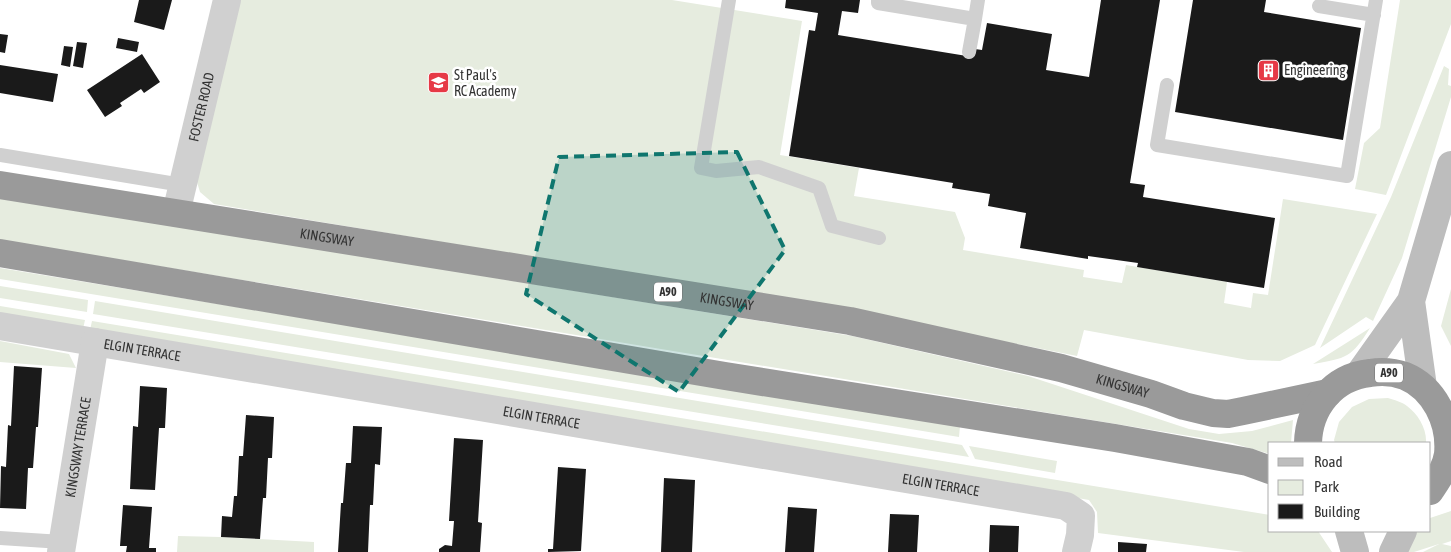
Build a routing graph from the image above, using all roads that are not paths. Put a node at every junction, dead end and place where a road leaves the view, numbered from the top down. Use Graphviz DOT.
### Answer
graph roads {
  1 [pos="227,0"];
  2 [pos="730,0"];
  3 [pos="878,0"];
  4 [pos="978,0"];
  5 [pos="1376,0"];
  6 [pos="1319,6"];
  7 [pos="1374,15"];
  8 [pos="974,19"];
  9 [pos="969,52"];
  10 [pos="1167,85"];
  11 [pos="0,155"];
  12 [pos="1451,165"];
  13 [pos="0,185"];
  14 [pos="182,185"];
  15 [pos="176,213"];
  16 [pos="880,238"];
  17 [pos="0,253"];
  18 [pos="1411,301"];
  19 [pos="0,326"];
  20 [pos="95,342"];
  21 [pos="1359,374"];
  22 [pos="1423,387"];
  23 [pos="1328,393"];
  24 [pos="1447,412"];
  25 [pos="1308,442"];
  26 [pos="1268,469"];
  27 [pos="1451,486"];
  28 [pos="1431,490"];
  29 [pos="1431,491"];
  30 [pos="1349,532"];
  31 [pos="1403,532"];
  32 [pos="0,538"];
  33 [pos="62,547"];
  34 [pos="1076,552"];
  35 [pos="1355,552"];
  36 [pos="1393,552"];
  1 -- 14 [label="street, FOSTER ROAD"];
  2 -- 16 [label="lane"];
  3 -- 8 [label="lane"];
  4 -- 8 [label="lane"];
  5 -- 7 [label="lane"];
  6 -- 7 [label="lane"];
  7 -- 10 [label="lane"];
  8 -- 9 [label="lane"];
  11 -- 14 [label="lane"];
  12 -- 18 [label="street"];
  13 -- 15 [label="highway, KINGSWAY / A90"];
  14 -- 15 [label="street, FOSTER ROAD"];
  15 -- 23 [label="highway, KINGSWAY / A90"];
  17 -- 26 [label="highway"];
  18 -- 21 [label="street"];
  18 -- 22 [label="street"];
  19 -- 20 [label="street, ELGIN TERRACE"];
  20 -- 33 [label="street, KINGSWAY TERRACE"];
  20 -- 34 [label="street, ELGIN TERRACE"];
  21 -- 22 [label="highway, A90"];
  21 -- 23 [label="highway, A90"];
  22 -- 24 [label="highway, A90"];
  23 -- 25 [label="highway"];
  24 -- 28 [label="highway"];
  27 -- 29 [label="highway"];
  30 -- 35 [label="street"];
  31 -- 36 [label="street"];
  32 -- 33 [label="lane"];
}
